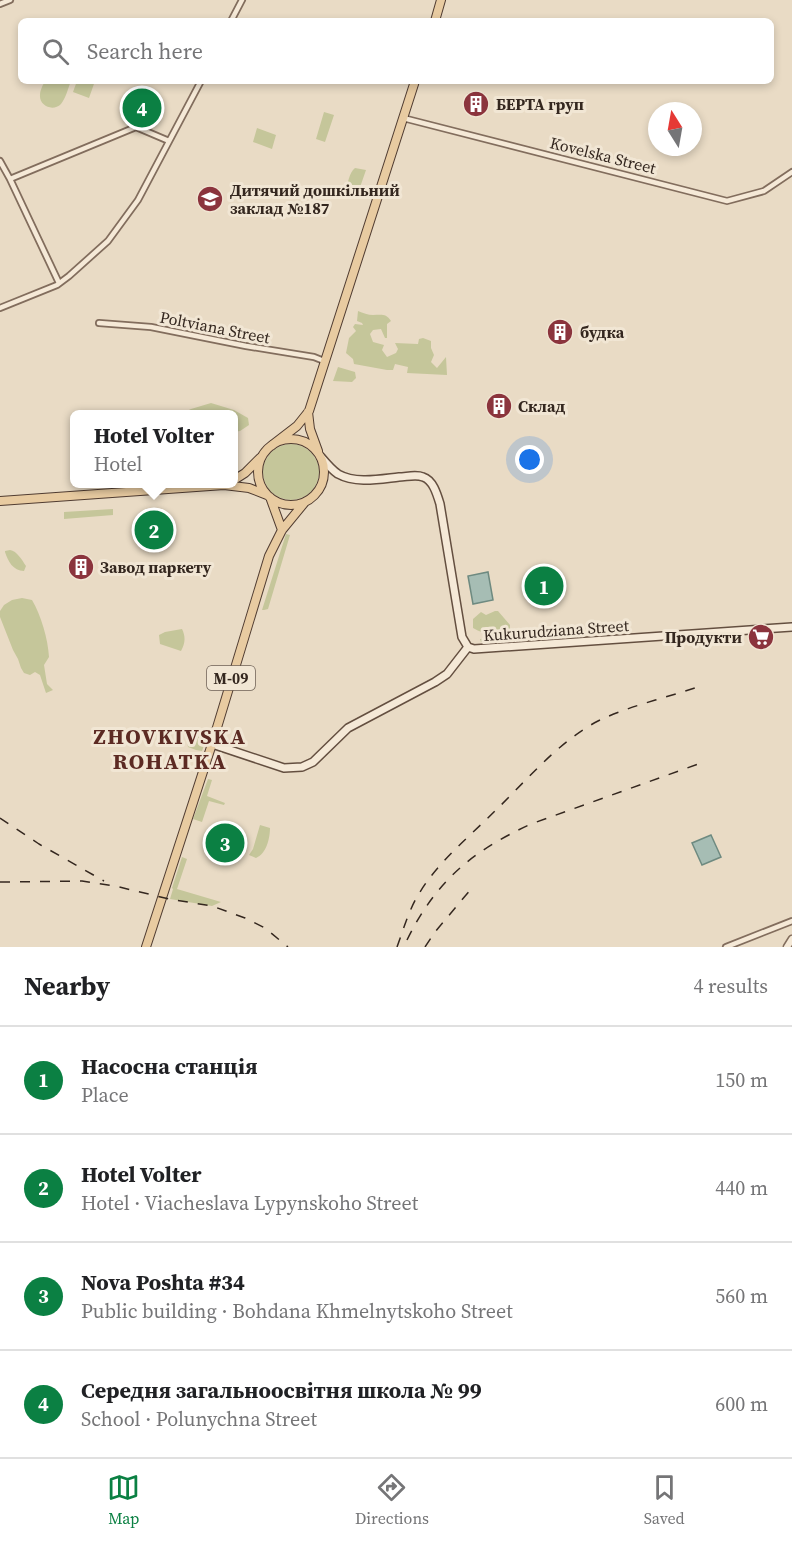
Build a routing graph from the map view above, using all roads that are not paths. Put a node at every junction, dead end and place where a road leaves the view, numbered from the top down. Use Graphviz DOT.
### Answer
graph roads {
  1 [pos="10,0"];
  2 [pos="242,0"];
  3 [pos="441,0"];
  4 [pos="0,4"];
  5 [pos="233,18"];
  6 [pos="436,18"];
  7 [pos="199,84"];
  8 [pos="415,84"];
  9 [pos="403,118"];
  10 [pos="169,141"];
  11 [pos="0,160"];
  12 [pos="792,172"];
  13 [pos="10,179"];
  14 [pos="59,283"];
  15 [pos="0,308"];
  16 [pos="99,323"];
  17 [pos="324,361"];
  18 [pos="308,412"];
  19 [pos="271,446"];
  20 [pos="263,454"];
  21 [pos="320,455"];
  22 [pos="238,477"];
  23 [pos="238,486"];
  24 [pos="172,488"];
  25 [pos="268,496"];
  26 [pos="0,501"];
  27 [pos="305,502"];
  28 [pos="282,530"];
  29 [pos="792,627"];
  30 [pos="468,646"];
  31 [pos="212,744"];
  32 [pos="792,921"];
  33 [pos="792,939"];
  34 [pos="146,947"];
  35 [pos="726,947"];
  36 [pos="787,947"];
  1 -- 4 [label="street"];
  2 -- 5 [label="street"];
  3 -- 6 [label="main road"];
  7 -- 10 [label="street"];
  8 -- 9 [label="main road, М-09"];
  9 -- 12 [label="street, Kovelska Street"];
  9 -- 17 [label="main road, М-09"];
  10 -- 13 [label="street"];
  10 -- 14 [label="street"];
  11 -- 13 [label="street"];
  13 -- 14 [label="street"];
  14 -- 15 [label="street"];
  16 -- 17 [label="street, Poltviana Street"];
  17 -- 18 [label="main road, М-09"];
  18 -- 19 [label="main road, М-09"];
  18 -- 21 [label="main road, М-09"];
  19 -- 20 [label="main road, М-09"];
  19 -- 21 [label="main road"];
  20 -- 22 [label="main road"];
  20 -- 25 [label="main road"];
  21 -- 27 [label="main road, М-09"];
  21 -- 30 [label="main road, Kukurudziana Street"];
  23 -- 25 [label="main road"];
  24 -- 26 [label="main road"];
  25 -- 27 [label="main road"];
  25 -- 28 [label="main road"];
  27 -- 28 [label="main road, М-09"];
  28 -- 31 [label="main road, М-09"];
  29 -- 30 [label="main road, Kukurudziana Street"];
  30 -- 31 [label="main road"];
  31 -- 34 [label="main road, М-09"];
  32 -- 35 [label="street"];
  33 -- 36 [label="street"];
}
